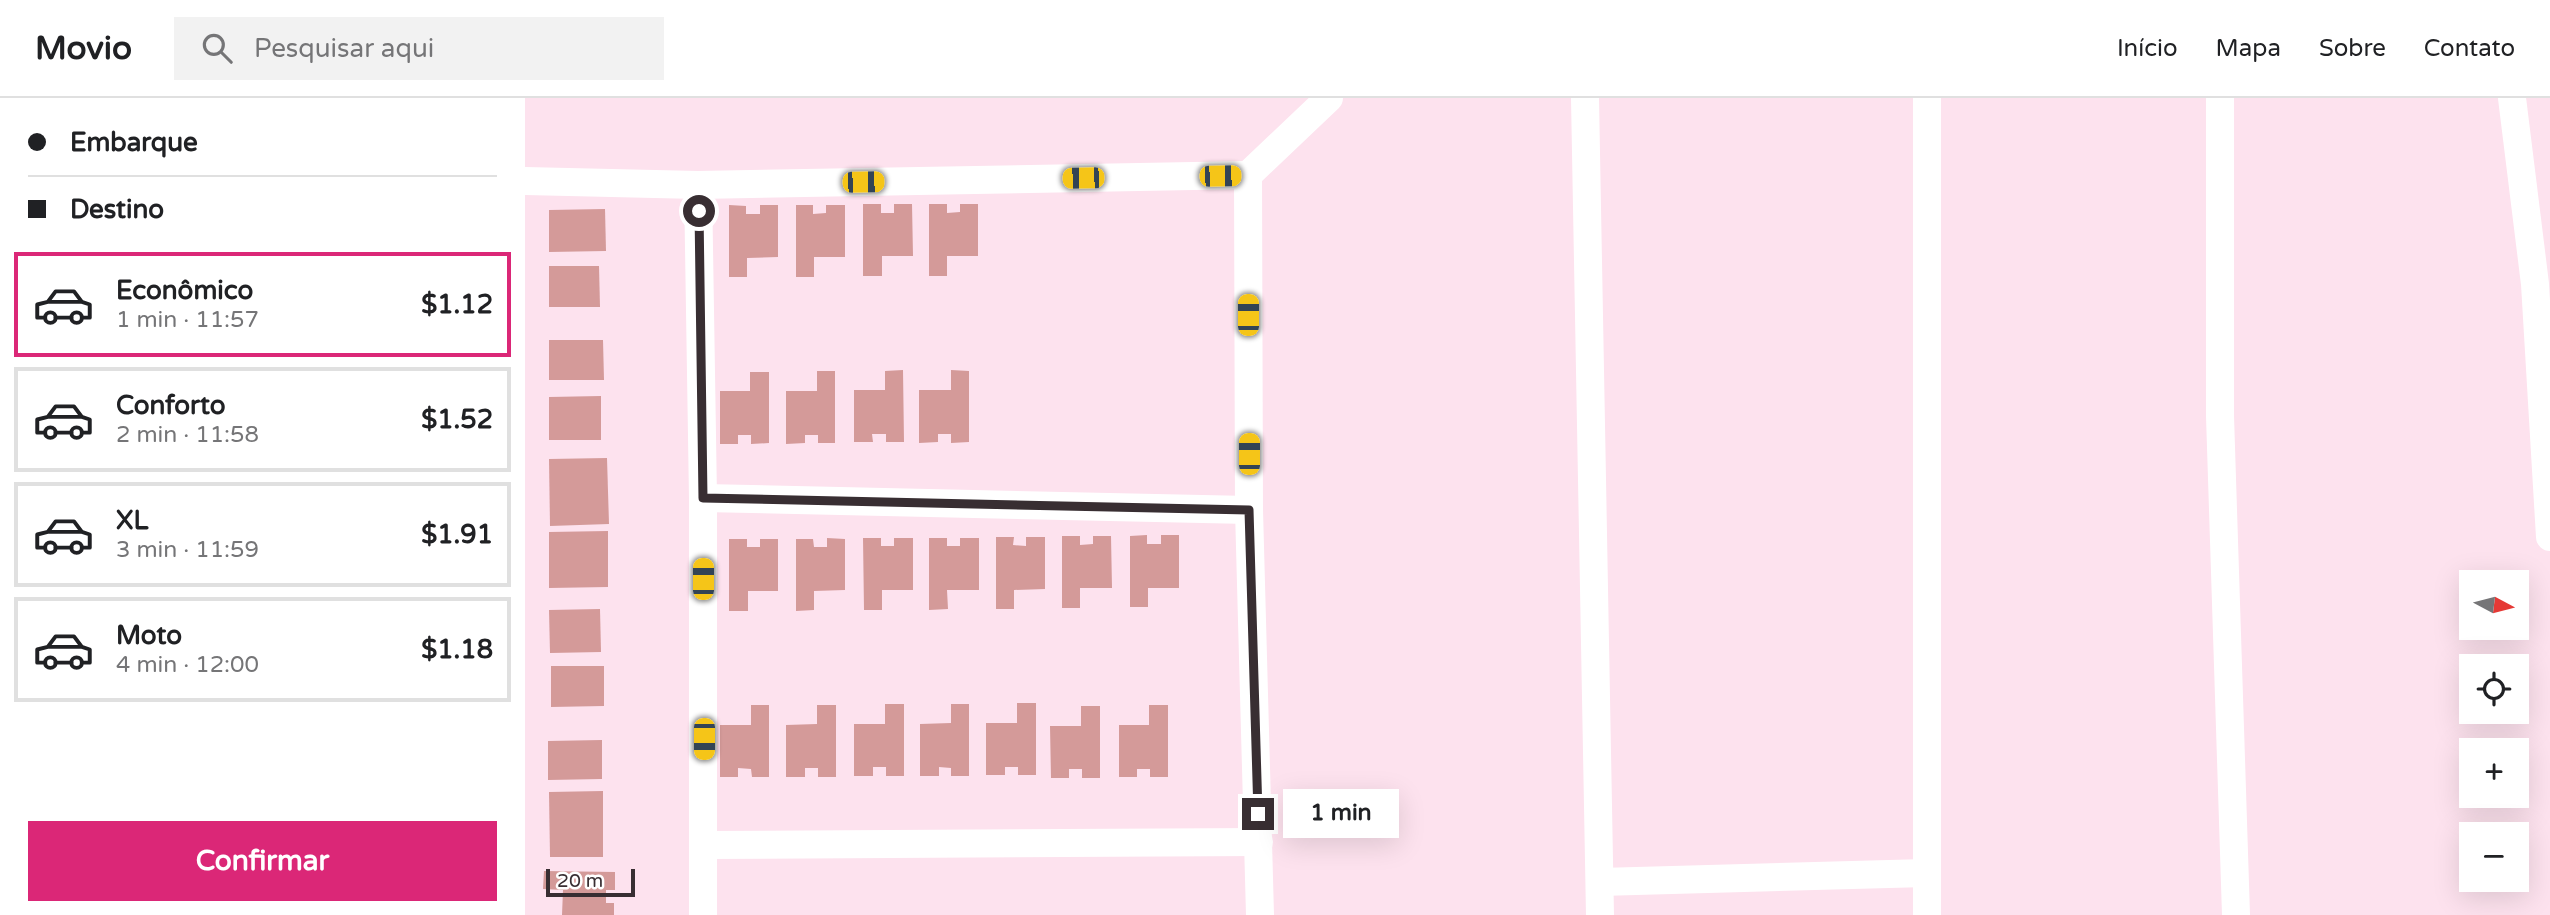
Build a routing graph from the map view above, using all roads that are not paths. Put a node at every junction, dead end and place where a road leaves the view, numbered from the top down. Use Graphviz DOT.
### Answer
graph roads {
  1 [pos="1329,98"];
  2 [pos="1585,98"];
  3 [pos="1927,98"];
  4 [pos="2220,98"];
  5 [pos="2512,98"];
  6 [pos="1248,175"];
  7 [pos="525,181"];
  8 [pos="698,185"];
  9 [pos="2543,287"];
  10 [pos="703,498"];
  11 [pos="1249,510"];
  12 [pos="2550,537"];
  13 [pos="1259,842"];
  14 [pos="705,845"];
  15 [pos="1926,873"];
  16 [pos="1600,882"];
  17 [pos="703,915"];
  18 [pos="1260,915"];
  19 [pos="1600,915"];
  20 [pos="1927,915"];
  21 [pos="2236,915"];
  1 -- 6 [label="street"];
  2 -- 16 [label="street"];
  3 -- 15 [label="street"];
  4 -- 21 [label="street"];
  5 -- 9 [label="street"];
  6 -- 8 [label="street"];
  6 -- 11 [label="street"];
  7 -- 8 [label="street"];
  8 -- 10 [label="street"];
  9 -- 12 [label="street"];
  10 -- 11 [label="street"];
  10 -- 14 [label="street"];
  11 -- 13 [label="street"];
  13 -- 14 [label="street"];
  13 -- 18 [label="street"];
  14 -- 17 [label="street"];
  15 -- 16 [label="street"];
  15 -- 20 [label="street"];
  16 -- 19 [label="street"];
}
